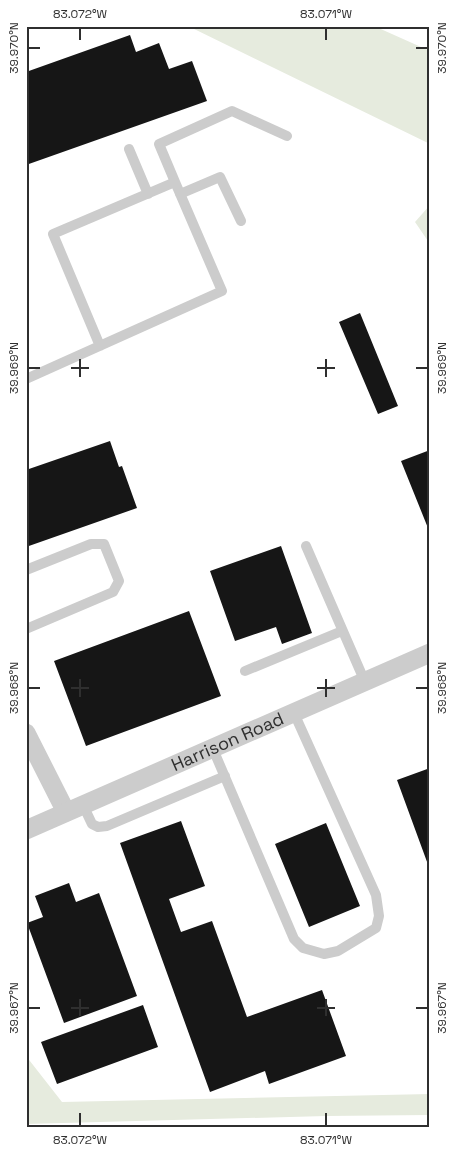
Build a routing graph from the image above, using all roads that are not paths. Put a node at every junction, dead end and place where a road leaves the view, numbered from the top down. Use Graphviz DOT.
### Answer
graph roads {
  1 [pos="287,136"];
  2 [pos="129,149"];
  3 [pos="175,182"];
  4 [pos="148,194"];
  5 [pos="180,194"];
  6 [pos="241,221"];
  7 [pos="100,346"];
  8 [pos="26,379"];
  9 [pos="306,546"];
  10 [pos="26,570"];
  11 [pos="28,629"];
  12 [pos="342,631"];
  13 [pos="430,653"];
  14 [pos="246,671"];
  15 [pos="365,682"];
  16 [pos="294,713"];
  17 [pos="26,734"];
  18 [pos="213,749"];
  19 [pos="224,776"];
  20 [pos="75,808"];
  21 [pos="26,830"];
  1 -- 3 [label="lane"];
  2 -- 4 [label="lane"];
  3 -- 4 [label="lane"];
  3 -- 5 [label="lane"];
  4 -- 7 [label="lane"];
  5 -- 6 [label="lane"];
  5 -- 7 [label="lane"];
  7 -- 8 [label="lane"];
  9 -- 12 [label="lane"];
  10 -- 11 [label="lane"];
  12 -- 14 [label="lane"];
  12 -- 15 [label="lane"];
  13 -- 15 [label="street, Harrison Road"];
  15 -- 16 [label="street, Harrison Road"];
  16 -- 18 [label="street, Harrison Road"];
  16 -- 19 [label="lane"];
  17 -- 20 [label="street"];
  18 -- 19 [label="lane"];
  18 -- 20 [label="street, Harrison Road"];
  19 -- 20 [label="lane"];
  20 -- 21 [label="street, Harrison Road"];
}
